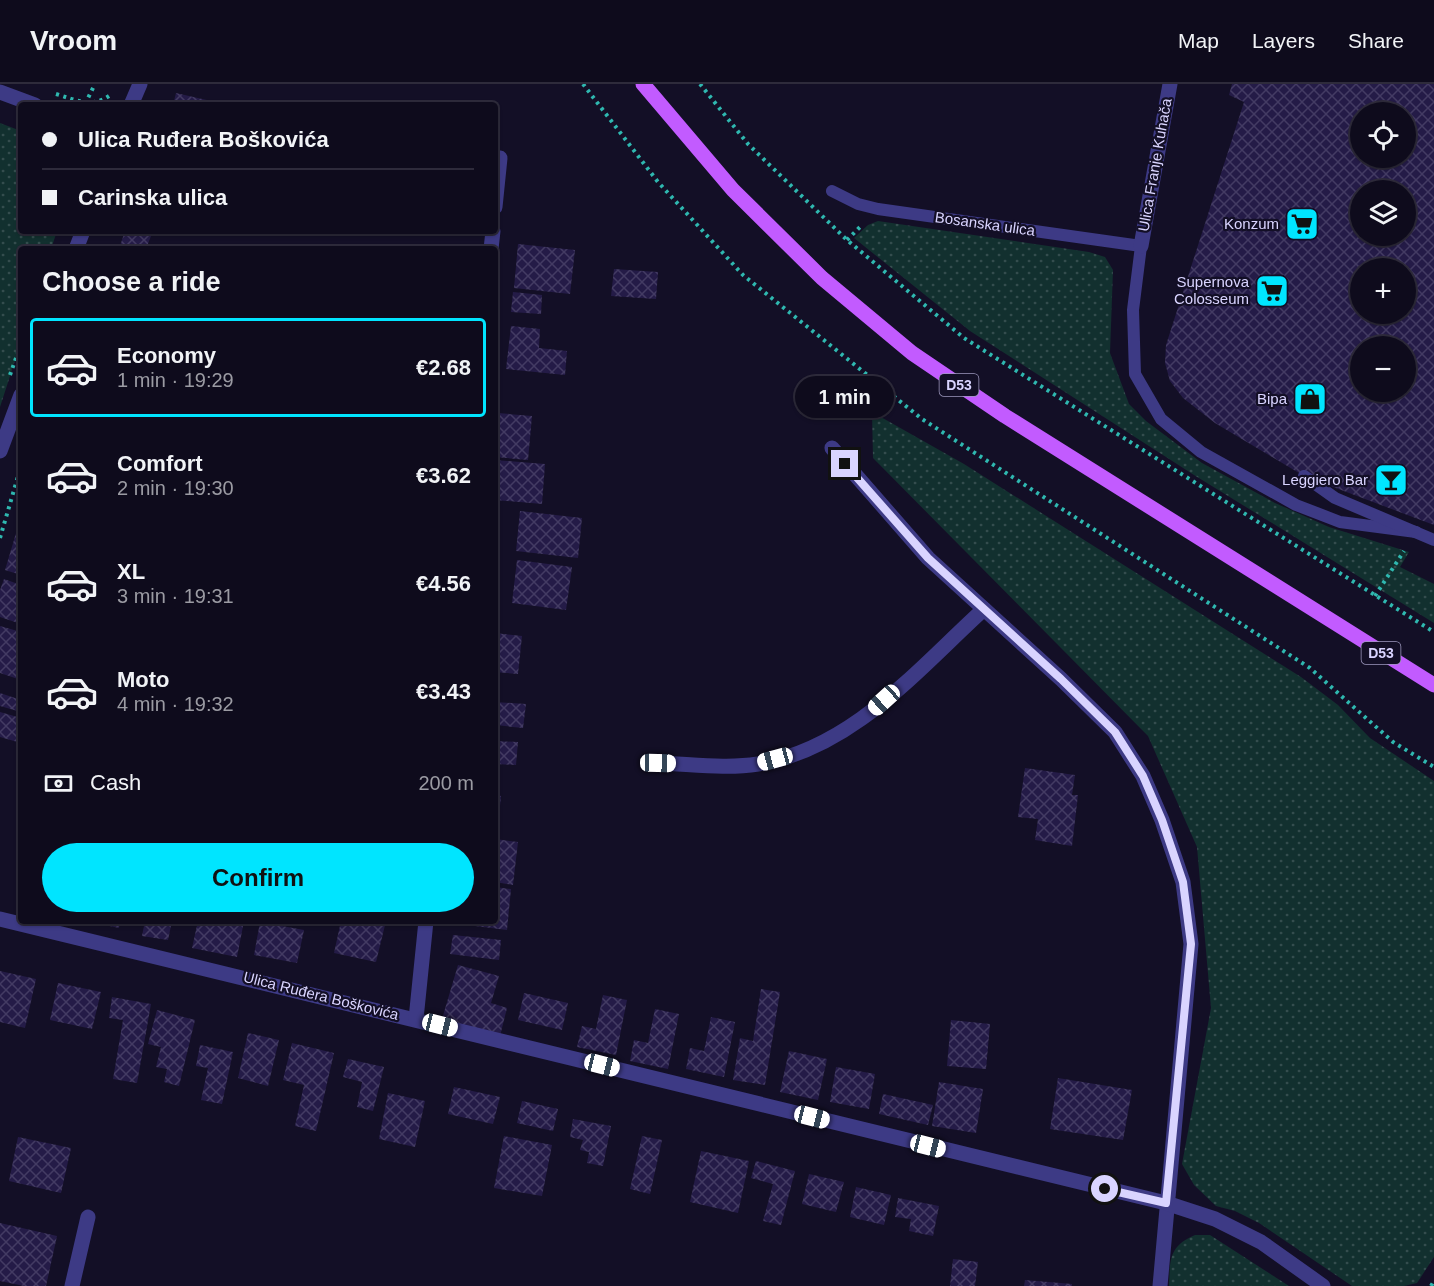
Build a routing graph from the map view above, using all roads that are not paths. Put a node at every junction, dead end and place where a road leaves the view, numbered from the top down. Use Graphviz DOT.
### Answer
graph roads {
  1 [pos="140,84"];
  2 [pos="643,84"];
  3 [pos="1170,84"];
  4 [pos="0,92"];
  5 [pos="27,102"];
  6 [pos="132,102"];
  7 [pos="500,158"];
  8 [pos="498,178"];
  9 [pos="832,191"];
  10 [pos="1141,246"];
  11 [pos="18,403"];
  12 [pos="832,448"];
  13 [pos="0,451"];
  14 [pos="1304,476"];
  15 [pos="1416,532"];
  16 [pos="1434,540"];
  17 [pos="984,609"];
  18 [pos="1434,685"];
  19 [pos="658,763"];
  20 [pos="0,919"];
  21 [pos="18,923"];
  22 [pos="21,924"];
  23 [pos="426,924"];
  24 [pos="416,1019"];
  25 [pos="1166,1203"];
  26 [pos="88,1217"];
  27 [pos="72,1286"];
  28 [pos="1160,1286"];
  29 [pos="1323,1286"];
  1 -- 6 [label="street"];
  2 -- 18 [label="main road, D53"];
  3 -- 10 [label="street, Ulica Franje Kuhača"];
  4 -- 5 [label="street"];
  7 -- 8 [label="street"];
  9 -- 10 [label="lane, Bosanska ulica"];
  10 -- 15 [label="lane"];
  11 -- 13 [label="street"];
  12 -- 17 [label="street"];
  14 -- 15 [label="lane"];
  15 -- 16 [label="lane"];
  17 -- 19 [label="street"];
  17 -- 25 [label="street"];
  20 -- 21 [label="street, Ulica Ruđera Boškovića"];
  22 -- 24 [label="street, Ulica Ruđera Boškovića"];
  23 -- 24 [label="street"];
  24 -- 25 [label="street, Ulica Ruđera Boškovića"];
  25 -- 28 [label="street"];
  25 -- 29 [label="street, Ulica Ruđera Boškovića"];
  26 -- 27 [label="street"];
}
